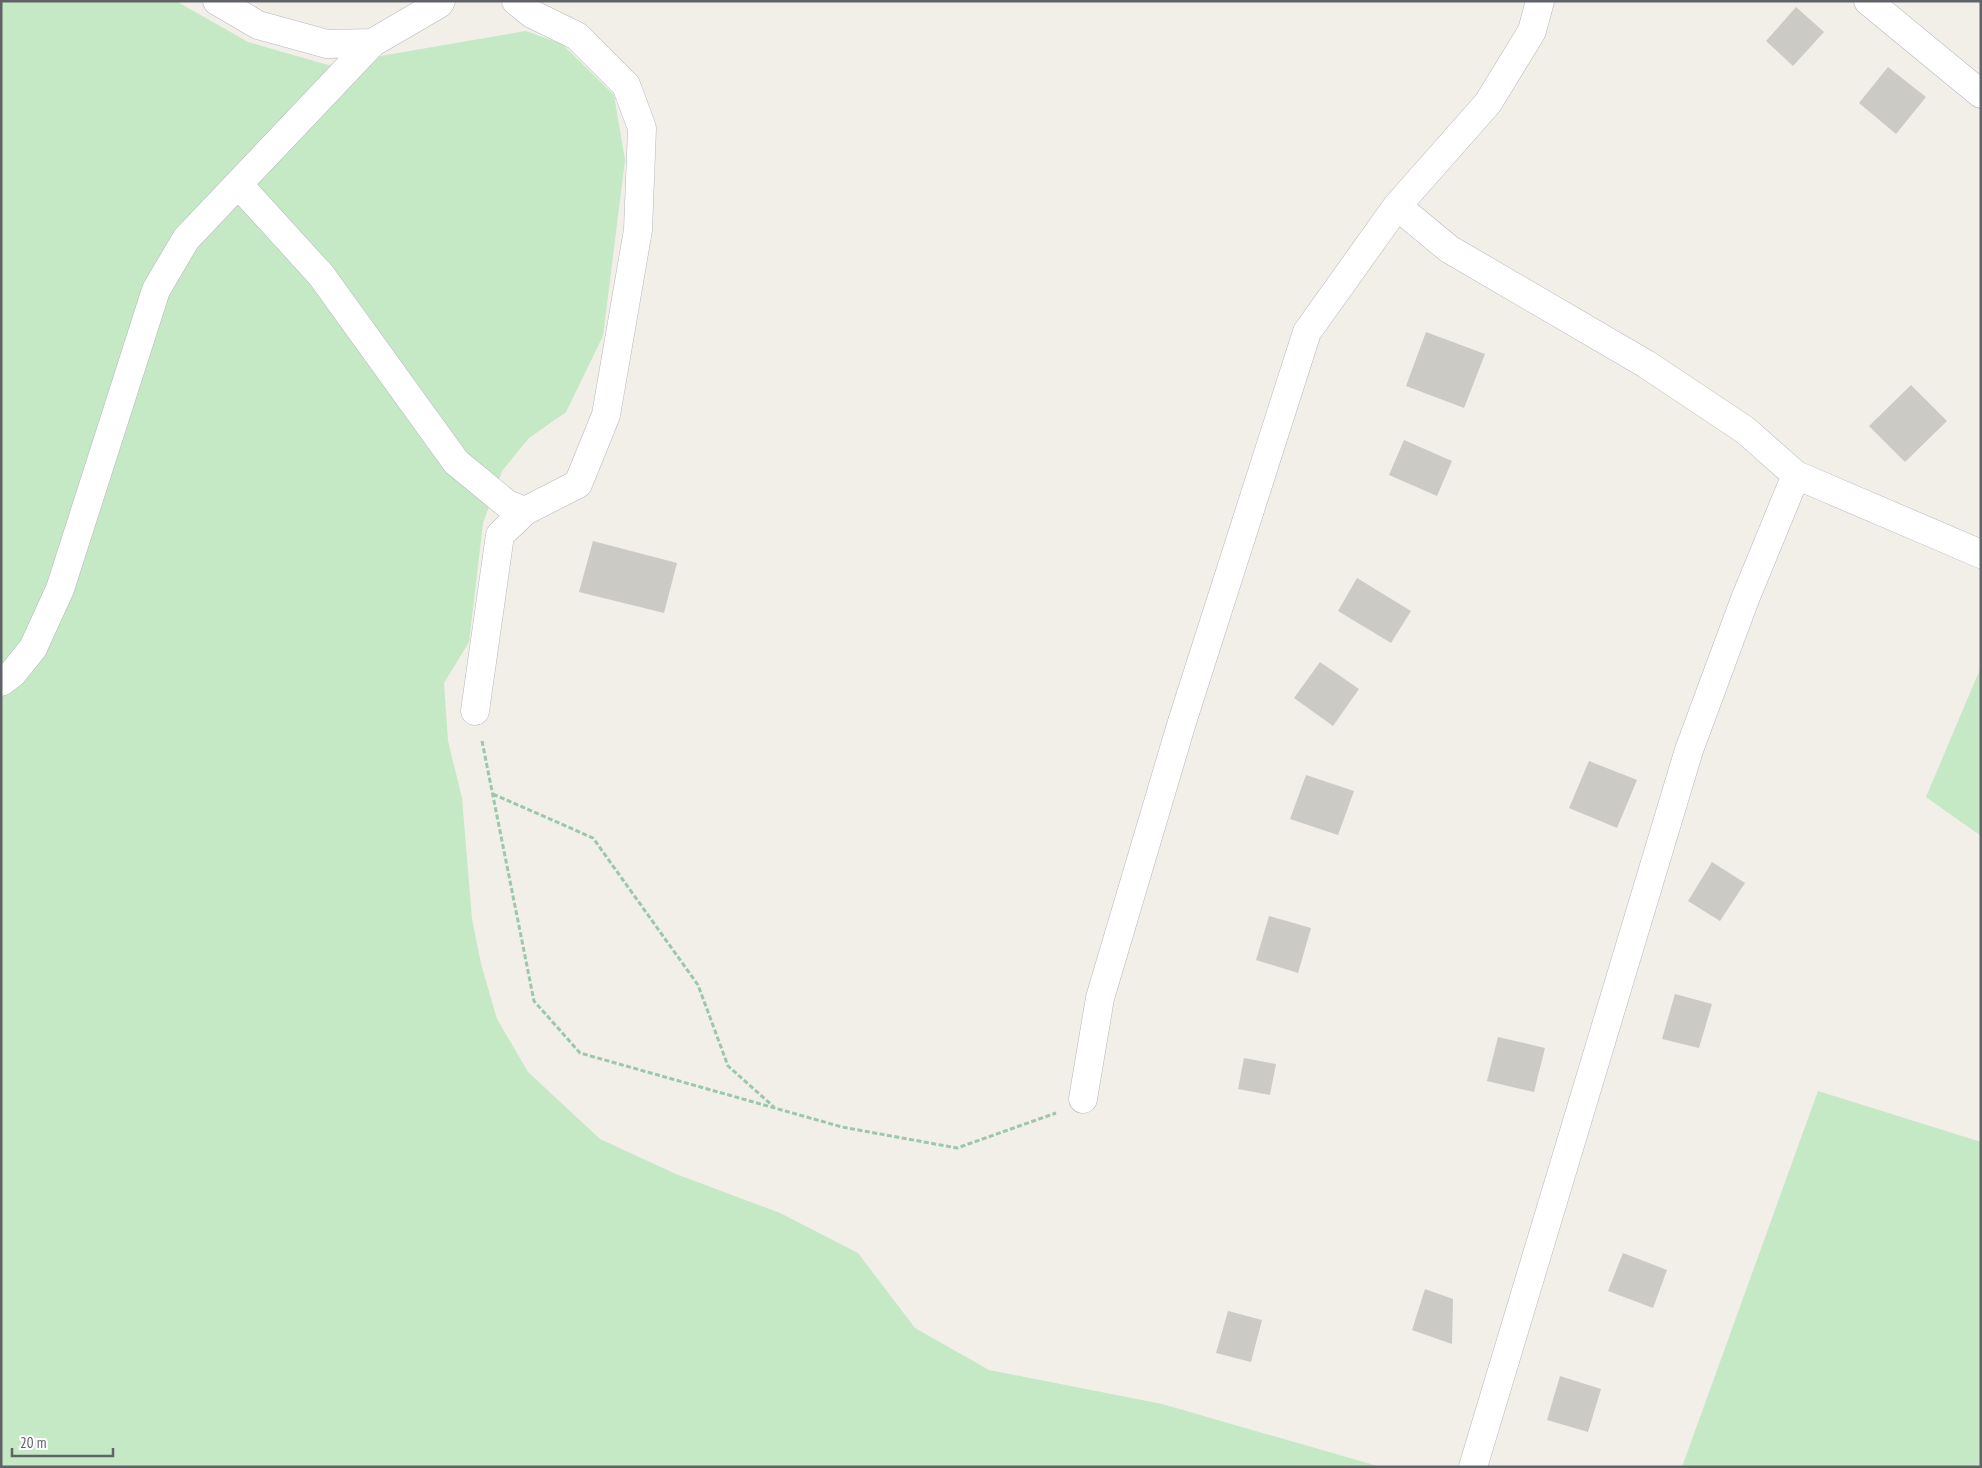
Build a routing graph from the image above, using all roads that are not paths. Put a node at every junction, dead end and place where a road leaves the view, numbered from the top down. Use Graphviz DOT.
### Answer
graph roads {
  1 [pos="218,1"];
  2 [pos="441,1"];
  3 [pos="516,1"];
  4 [pos="1540,1"];
  5 [pos="1560,1"];
  6 [pos="1868,1"];
  7 [pos="1532,31"];
  8 [pos="372,43"];
  9 [pos="1981,94"];
  10 [pos="238,184"];
  11 [pos="1397,206"];
  12 [pos="1796,474"];
  13 [pos="525,510"];
  14 [pos="1981,554"];
  15 [pos="1,682"];
  16 [pos="476,711"];
  17 [pos="1083,1098"];
  18 [pos="1474,1467"];
  1 -- 8 [label="street"];
  2 -- 8 [label="street"];
  3 -- 13 [label="street"];
  4 -- 7 [label="street"];
  5 -- 7 [label="street"];
  6 -- 9 [label="street"];
  7 -- 11 [label="street"];
  8 -- 10 [label="street"];
  10 -- 13 [label="street"];
  10 -- 15 [label="street"];
  11 -- 12 [label="street"];
  11 -- 17 [label="street"];
  12 -- 14 [label="street"];
  12 -- 18 [label="street"];
  13 -- 16 [label="street"];
}
